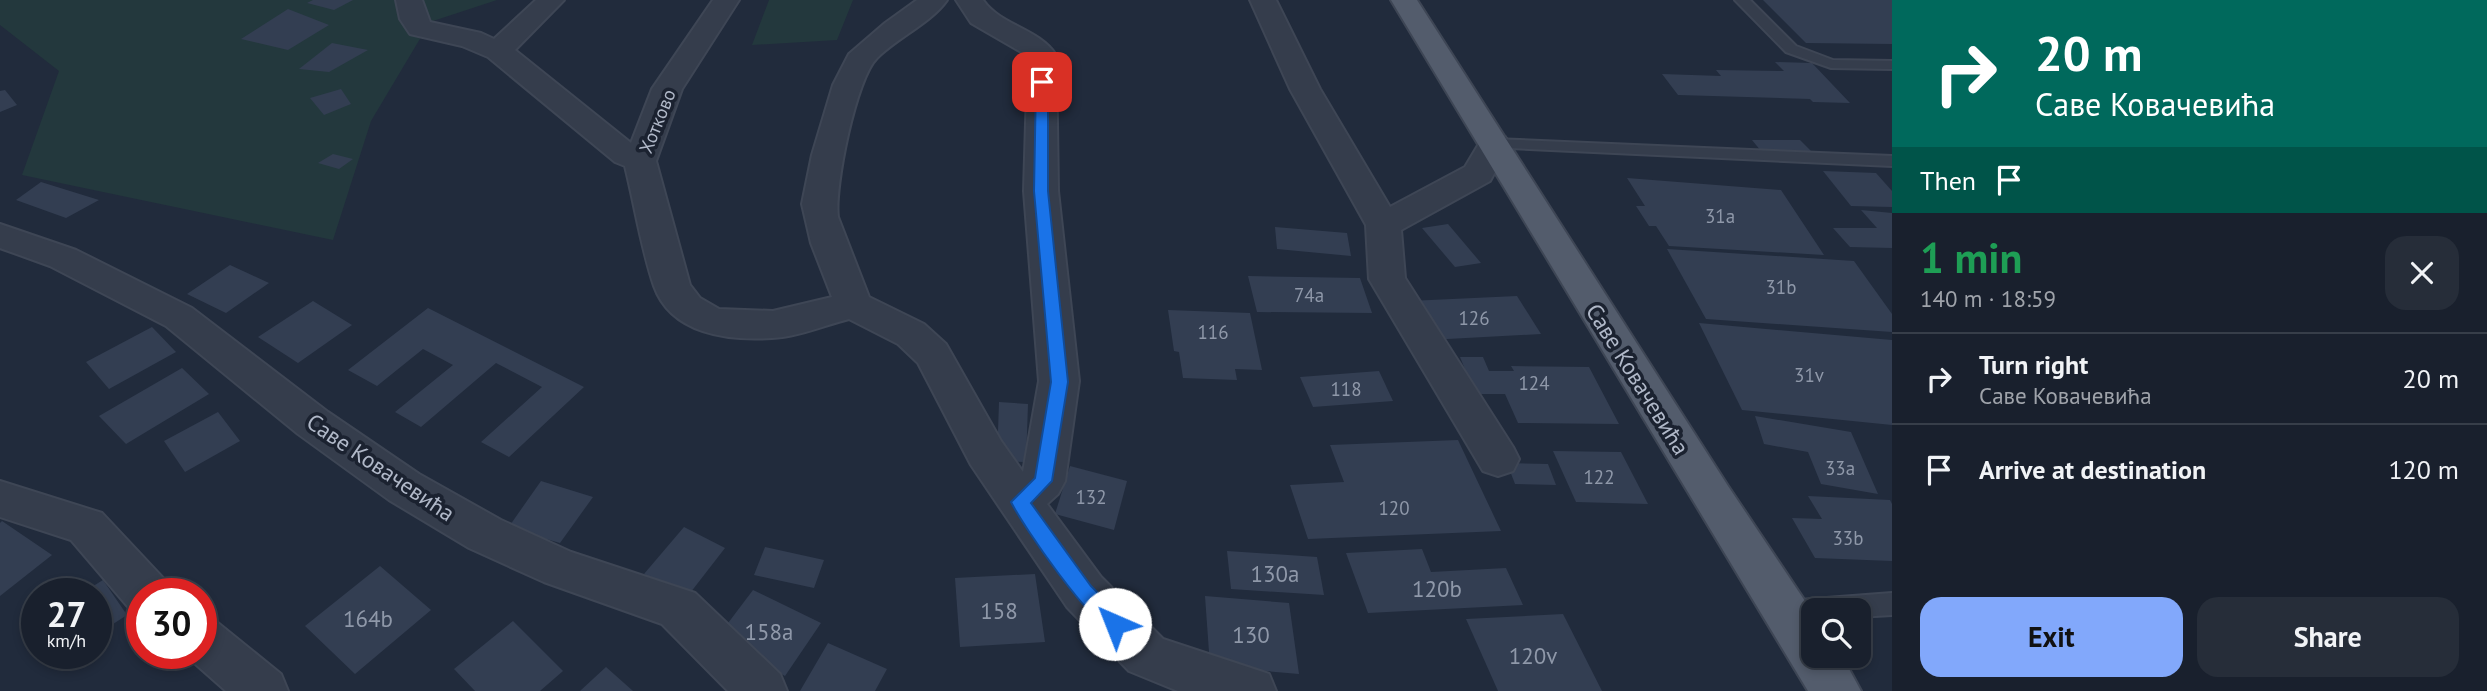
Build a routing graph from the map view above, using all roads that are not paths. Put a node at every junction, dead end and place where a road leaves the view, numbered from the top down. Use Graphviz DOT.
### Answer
graph roads {
  1 [pos="409,0"];
  2 [pos="551,0"];
  3 [pos="726,0"];
  4 [pos="934,0"];
  5 [pos="969,0"];
  6 [pos="1263,0"];
  7 [pos="1404,0"];
  8 [pos="1742,0"];
  9 [pos="498,51"];
  10 [pos="1892,65"];
  11 [pos="1494,144"];
  12 [pos="640,161"];
  13 [pos="1892,161"];
  14 [pos="1383,225"];
  15 [pos="0,235"];
  16 [pos="853,305"];
  17 [pos="1498,459"];
  18 [pos="0,499"];
  19 [pos="1020,502"];
  20 [pos="133,578"];
  21 [pos="1892,604"];
  22 [pos="1786,612"];
  23 [pos="1801,636"];
  24 [pos="217,652"];
  25 [pos="1821,668"];
  26 [pos="263,691"];
  27 [pos="762,691"];
  28 [pos="1251,691"];
  29 [pos="1836,691"];
  1 -- 9 [label="street, Хотково"];
  2 -- 9 [label="street"];
  3 -- 12 [label="street, Хотково"];
  4 -- 16 [label="street"];
  5 -- 19 [label="street"];
  6 -- 14 [label="street"];
  7 -- 11 [label="main road, Саве Ковачевића"];
  8 -- 10 [label="lane"];
  9 -- 12 [label="street, Хотково"];
  11 -- 13 [label="lane"];
  11 -- 14 [label="street"];
  11 -- 22 [label="main road, Саве Ковачевића"];
  12 -- 16 [label="street"];
  14 -- 17 [label="street"];
  15 -- 27 [label="street, Саве Ковачевића"];
  16 -- 19 [label="street"];
  18 -- 20 [label="street"];
  19 -- 28 [label="street"];
  21 -- 22 [label="lane"];
  22 -- 23 [label="main road, Саве Ковачевића"];
  24 -- 26 [label="street"];
  25 -- 29 [label="main road, Саве Ковачевића"];
}
